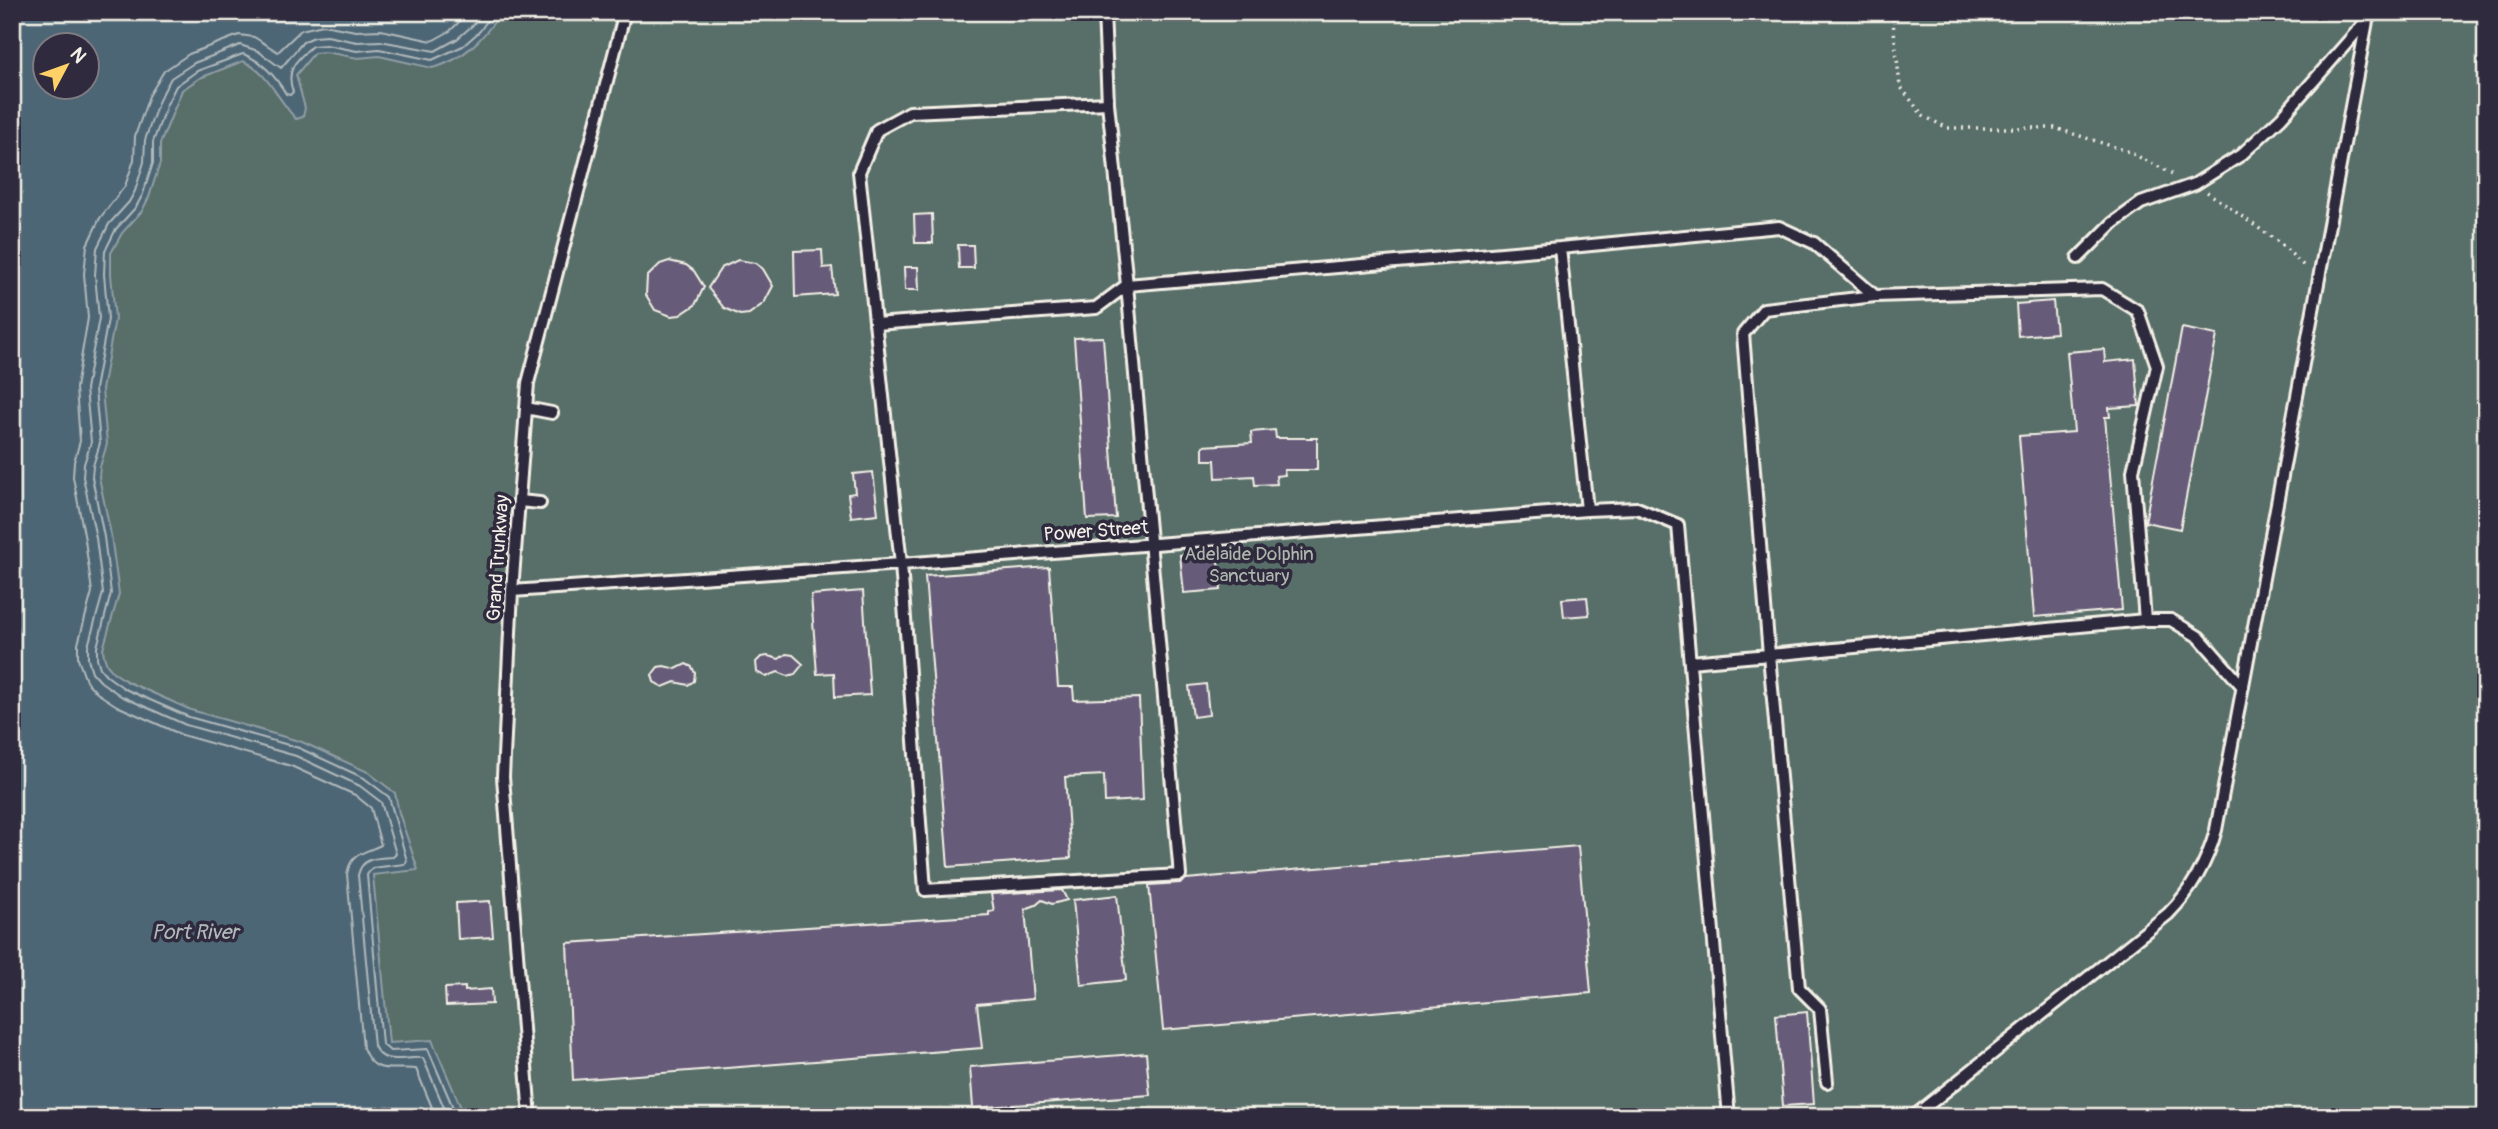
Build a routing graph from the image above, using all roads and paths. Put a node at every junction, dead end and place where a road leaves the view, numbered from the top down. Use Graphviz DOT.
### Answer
graph roads {
  1 [pos="625,12"];
  2 [pos="1104,12"];
  3 [pos="1892,12"];
  4 [pos="2371,17"];
  5 [pos="1108,103"];
  6 [pos="2195,184"];
  7 [pos="1560,248"];
  8 [pos="2078,258"];
  9 [pos="2319,281"];
  10 [pos="1126,285"];
  11 [pos="1875,296"];
  12 [pos="875,324"];
  13 [pos="526,408"];
  14 [pos="552,413"];
  15 [pos="519,501"];
  16 [pos="540,503"];
  17 [pos="1587,510"];
  18 [pos="1149,544"];
  19 [pos="901,564"];
  20 [pos="512,591"];
  21 [pos="2145,620"];
  22 [pos="1769,655"];
  23 [pos="1690,663"];
  24 [pos="2243,687"];
  25 [pos="1827,1082"];
  26 [pos="530,1117"];
  27 [pos="1729,1117"];
  28 [pos="1913,1117"];
  1 -- 13 [label="lane, Grand Trunkway"];
  2 -- 5 [label="lane"];
  3 -- 6 [label="path"];
  4 -- 6 [label="lane"];
  4 -- 9 [label="lane"];
  5 -- 10 [label="lane"];
  5 -- 12 [label="lane"];
  6 -- 8 [label="lane"];
  6 -- 9 [label="path"];
  7 -- 10 [label="lane"];
  7 -- 11 [label="lane"];
  7 -- 17 [label="lane"];
  9 -- 24 [label="lane"];
  10 -- 12 [label="lane"];
  10 -- 18 [label="lane"];
  11 -- 21 [label="lane"];
  11 -- 22 [label="lane"];
  12 -- 19 [label="lane"];
  13 -- 14 [label="lane"];
  13 -- 15 [label="lane, Grand Trunkway"];
  15 -- 16 [label="lane"];
  15 -- 20 [label="lane, Grand Trunkway"];
  17 -- 18 [label="lane, Power Street"];
  17 -- 23 [label="lane, Power Street"];
  18 -- 19 [label="lane, Power Street"];
  18 -- 19 [label="lane"];
  19 -- 20 [label="lane, Power Street"];
  20 -- 26 [label="lane, Grand Trunkway"];
  21 -- 22 [label="lane"];
  21 -- 24 [label="lane"];
  22 -- 23 [label="lane"];
  22 -- 25 [label="lane"];
  23 -- 27 [label="lane"];
  24 -- 28 [label="lane"];
}
